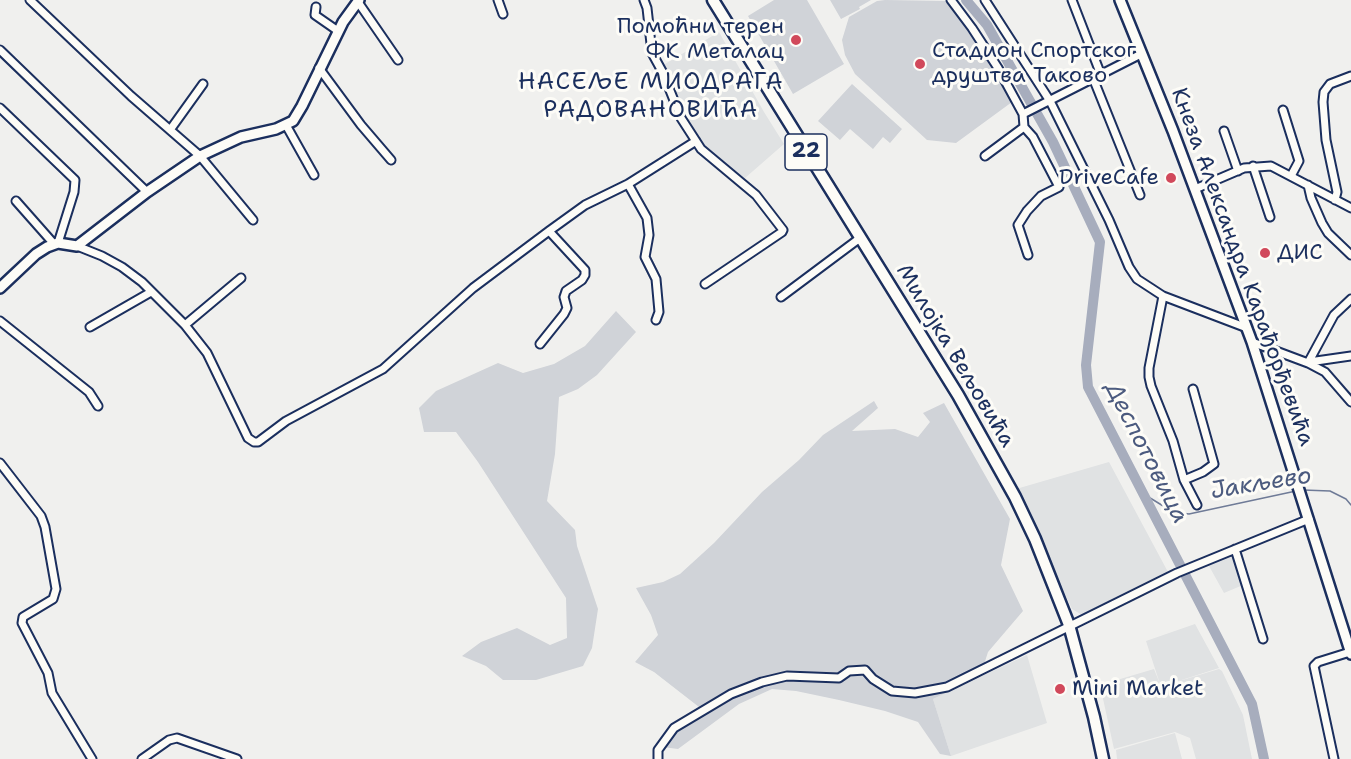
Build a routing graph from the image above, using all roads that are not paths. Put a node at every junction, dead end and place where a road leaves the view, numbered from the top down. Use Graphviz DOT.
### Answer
graph roads {
  1 [pos="30,0"];
  2 [pos="498,0"];
  3 [pos="644,0"];
  4 [pos="713,0"];
  5 [pos="951,0"];
  6 [pos="985,0"];
  7 [pos="1072,0"];
  8 [pos="1120,0"];
  9 [pos="358,1"];
  10 [pos="316,7"];
  11 [pos="503,14"];
  12 [pos="338,31"];
  13 [pos="0,50"];
  14 [pos="1142,54"];
  15 [pos="398,60"];
  16 [pos="319,68"];
  17 [pos="1101,75"];
  18 [pos="1351,76"];
  19 [pos="1093,78"];
  20 [pos="203,84"];
  21 [pos="1047,103"];
  22 [pos="0,108"];
  23 [pos="1283,110"];
  24 [pos="1025,113"];
  25 [pos="286,125"];
  26 [pos="1024,127"];
  27 [pos="170,130"];
  28 [pos="1224,131"];
  29 [pos="696,141"];
  30 [pos="200,156"];
  31 [pos="985,156"];
  32 [pos="392,160"];
  33 [pos="1253,166"];
  34 [pos="1238,171"];
  35 [pos="314,175"];
  36 [pos="1291,176"];
  37 [pos="628,184"];
  38 [pos="1308,185"];
  39 [pos="1195,189"];
  40 [pos="147,192"];
  41 [pos="1140,195"];
  42 [pos="1335,200"];
  43 [pos="16,201"];
  44 [pos="1351,208"];
  45 [pos="1270,217"];
  46 [pos="253,220"];
  47 [pos="549,231"];
  48 [pos="860,237"];
  49 [pos="56,244"];
  50 [pos="77,246"];
  51 [pos="1028,255"];
  52 [pos="1351,255"];
  53 [pos="241,278"];
  54 [pos="705,284"];
  55 [pos="0,288"];
  56 [pos="151,292"];
  57 [pos="1163,296"];
  58 [pos="781,297"];
  59 [pos="1348,300"];
  60 [pos="656,320"];
  61 [pos="0,321"];
  62 [pos="185,325"];
  63 [pos="90,327"];
  64 [pos="1247,328"];
  65 [pos="1252,342"];
  66 [pos="540,344"];
  67 [pos="1351,356"];
  68 [pos="1308,363"];
  69 [pos="1193,389"];
  70 [pos="1351,402"];
  71 [pos="99,406"];
  72 [pos="0,463"];
  73 [pos="1184,480"];
  74 [pos="1197,505"];
  75 [pos="1309,519"];
  76 [pos="1235,549"];
  77 [pos="1069,626"];
  78 [pos="1263,639"];
  79 [pos="1351,653"];
  80 [pos="92,759"];
  81 [pos="142,759"];
  82 [pos="237,759"];
  83 [pos="658,759"];
  84 [pos="1103,759"];
  85 [pos="1334,759"];
  1 -- 27 [label="street"];
  2 -- 11 [label="street"];
  3 -- 29 [label="street"];
  4 -- 48 [label="main road, Милојка Вељовића / 22"];
  5 -- 24 [label="street"];
  6 -- 21 [label="street"];
  7 -- 17 [label="street"];
  8 -- 14 [label="street, Кнеза Александра Карађорђевића"];
  9 -- 12 [label="street"];
  9 -- 15 [label="street"];
  10 -- 12 [label="street"];
  12 -- 16 [label="street"];
  13 -- 40 [label="street"];
  14 -- 17 [label="street"];
  14 -- 39 [label="street, Кнеза Александра Карађорђевића"];
  16 -- 25 [label="street"];
  16 -- 32 [label="street"];
  17 -- 19 [label="street"];
  18 -- 42 [label="street"];
  19 -- 21 [label="street"];
  19 -- 41 [label="street"];
  20 -- 27 [label="street"];
  21 -- 24 [label="street"];
  21 -- 57 [label="street"];
  22 -- 49 [label="street"];
  23 -- 36 [label="street"];
  24 -- 26 [label="street"];
  25 -- 30 [label="street"];
  25 -- 35 [label="street"];
  26 -- 31 [label="street"];
  26 -- 51 [label="street"];
  27 -- 30 [label="street"];
  28 -- 34 [label="street"];
  29 -- 37 [label="street"];
  29 -- 54 [label="street"];
  30 -- 40 [label="street"];
  30 -- 46 [label="street"];
  33 -- 34 [label="street"];
  33 -- 36 [label="street"];
  33 -- 45 [label="street"];
  34 -- 39 [label="street"];
  36 -- 38 [label="street"];
  37 -- 47 [label="street"];
  37 -- 60 [label="street"];
  38 -- 42 [label="street"];
  38 -- 52 [label="street"];
  39 -- 64 [label="street, Кнеза Александра Карађорђевића"];
  40 -- 50 [label="street"];
  42 -- 44 [label="street"];
  43 -- 49 [label="street"];
  47 -- 62 [label="street"];
  47 -- 66 [label="street"];
  48 -- 58 [label="street"];
  48 -- 77 [label="main road, Милојка Вељовића / 22"];
  49 -- 50 [label="street"];
  49 -- 55 [label="street"];
  50 -- 56 [label="street"];
  53 -- 62 [label="street"];
  56 -- 62 [label="street"];
  56 -- 63 [label="street"];
  57 -- 64 [label="street"];
  57 -- 73 [label="street"];
  59 -- 68 [label="street"];
  61 -- 71 [label="street"];
  64 -- 65 [label="street, Кнеза Александра Карађорђевића"];
  65 -- 68 [label="street"];
  65 -- 75 [label="street, Кнеза Александра Карађорђевића"];
  67 -- 68 [label="street"];
  68 -- 70 [label="street"];
  69 -- 73 [label="street"];
  72 -- 80 [label="street"];
  73 -- 74 [label="street"];
  75 -- 76 [label="street"];
  75 -- 79 [label="street, Кнеза Александра Карађорђевића"];
  76 -- 77 [label="street"];
  76 -- 78 [label="street"];
  77 -- 83 [label="street"];
  77 -- 84 [label="main road, Милојка Вељовића / 22"];
  79 -- 85 [label="street"];
  81 -- 82 [label="street"];
}
